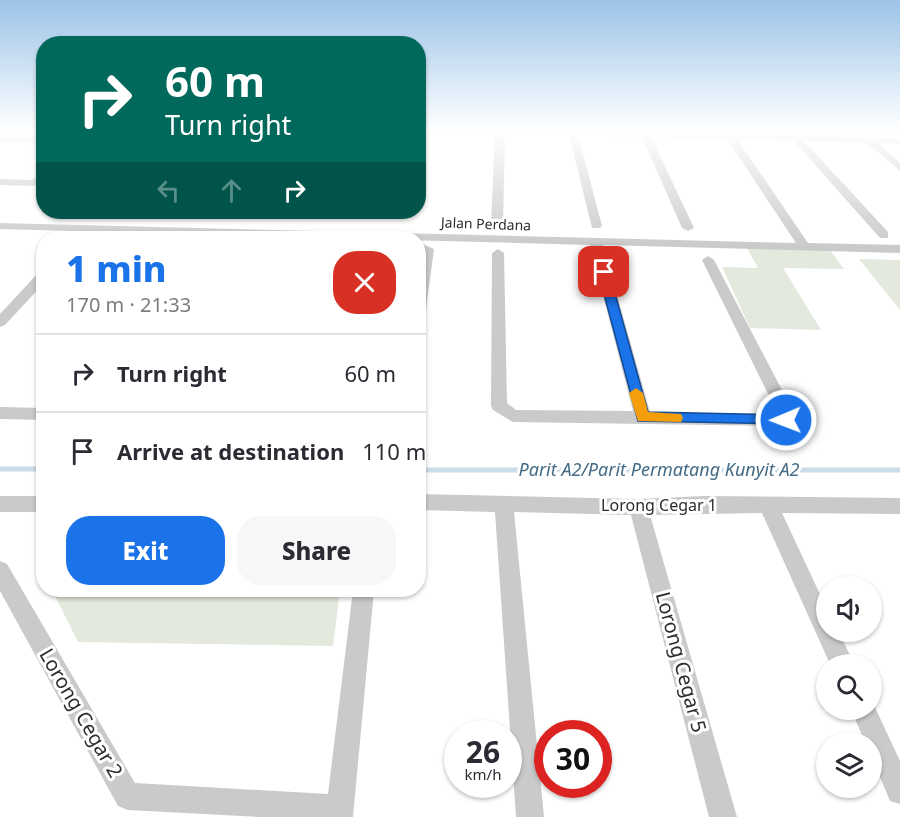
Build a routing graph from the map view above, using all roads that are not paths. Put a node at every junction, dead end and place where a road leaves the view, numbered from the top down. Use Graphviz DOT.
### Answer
graph roads {
  1 [pos="498,170"];
  2 [pos="581,170"];
  3 [pos="662,170"];
  4 [pos="752,170"];
  5 [pos="825,170"];
  6 [pos="0,182"];
  7 [pos="36,182"];
  8 [pos="497,224"];
  9 [pos="0,226"];
  10 [pos="596,226"];
  11 [pos="688,228"];
  12 [pos="112,231"];
  13 [pos="884,235"];
  14 [pos="0,236"];
  15 [pos="36,237"];
  16 [pos="426,240"];
  17 [pos="596,243"];
  18 [pos="804,246"];
  19 [pos="426,248"];
  20 [pos="900,249"];
  21 [pos="498,253"];
  22 [pos="708,260"];
  23 [pos="426,263"];
  24 [pos="36,284"];
  25 [pos="0,322"];
  26 [pos="0,413"];
  27 [pos="36,414"];
  28 [pos="643,418"];
  29 [pos="426,502"];
  30 [pos="0,504"];
  31 [pos="36,504"];
  32 [pos="504,504"];
  33 [pos="768,504"];
  34 [pos="900,506"];
  35 [pos="638,507"];
  36 [pos="0,571"];
  37 [pos="363,597"];
  38 [pos="816,607"];
  39 [pos="868,720"];
  40 [pos="900,791"];
  41 [pos="340,812"];
  42 [pos="530,817"];
  43 [pos="723,817"];
  1 -- 8 [label="street"];
  2 -- 10 [label="street"];
  3 -- 11 [label="street"];
  4 -- 18 [label="street"];
  5 -- 13 [label="street"];
  6 -- 7 [label="street"];
  9 -- 12 [label="street, Jalan Perdana"];
  14 -- 15 [label="street"];
  16 -- 17 [label="street, Jalan Perdana"];
  17 -- 18 [label="street, Jalan Perdana"];
  17 -- 28 [label="street"];
  18 -- 20 [label="street, Jalan Perdana"];
  19 -- 23 [label="street"];
  21 -- 28 [label="street"];
  22 -- 28 [label="street"];
  24 -- 25 [label="street"];
  26 -- 27 [label="street"];
  29 -- 32 [label="street, Lorong Cegar 1"];
  30 -- 31 [label="street"];
  32 -- 35 [label="street, Lorong Cegar 1"];
  32 -- 42 [label="street"];
  33 -- 34 [label="street, Lorong Cegar 1"];
  33 -- 35 [label="street, Lorong Cegar 1"];
  33 -- 38 [label="street"];
  35 -- 43 [label="street, Lorong Cegar 5"];
  36 -- 41 [label="street, Lorong Cegar 2"];
  37 -- 41 [label="street"];
  39 -- 40 [label="street"];
}
